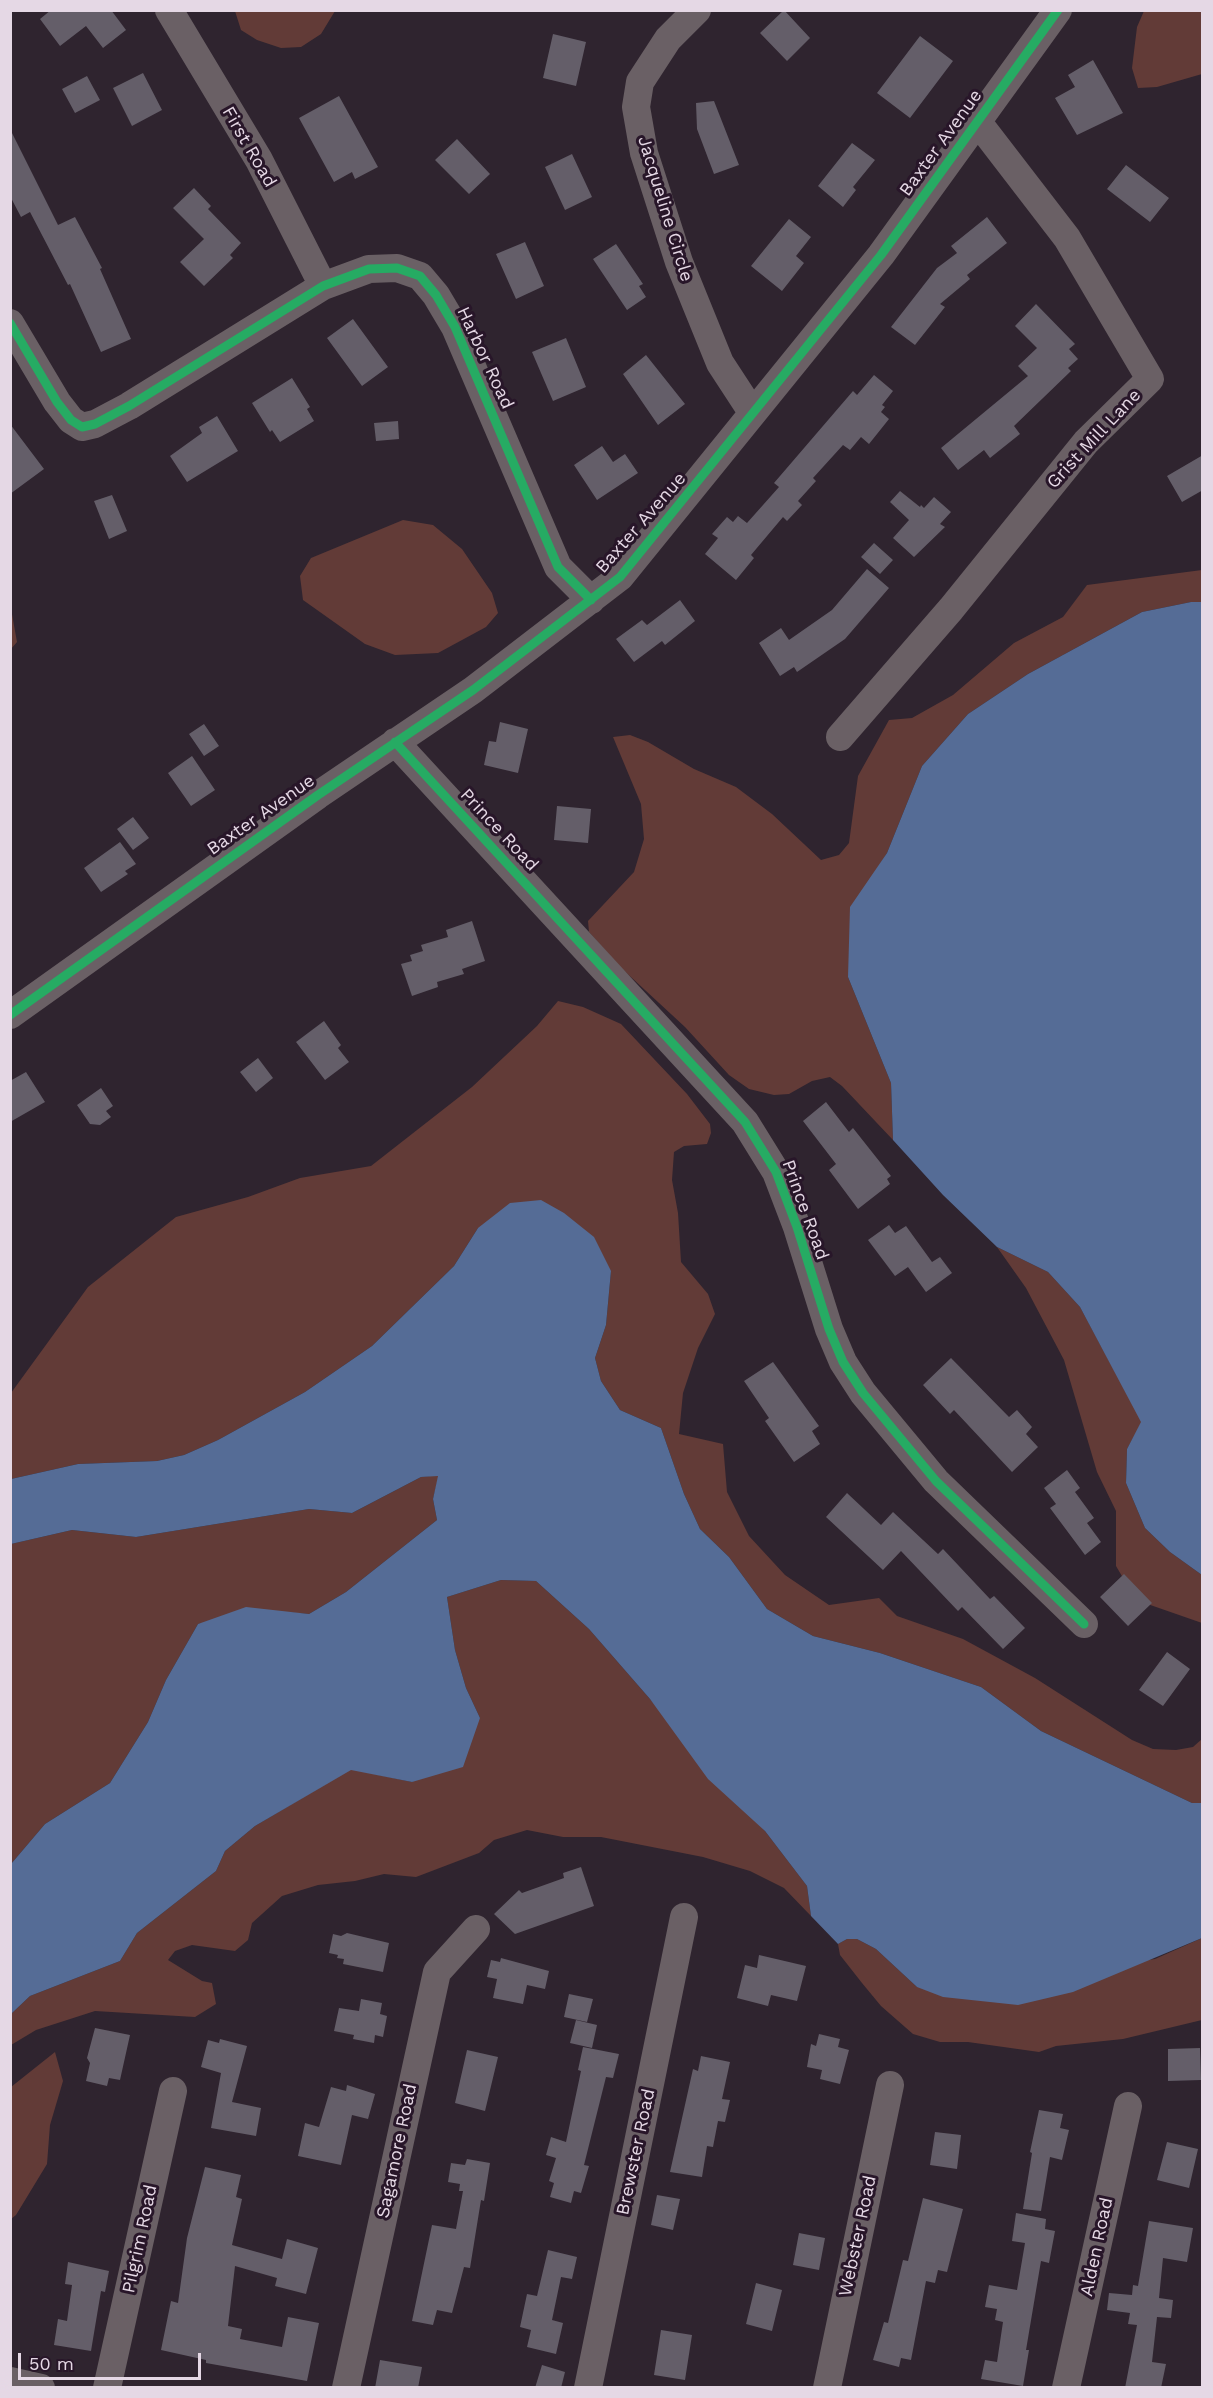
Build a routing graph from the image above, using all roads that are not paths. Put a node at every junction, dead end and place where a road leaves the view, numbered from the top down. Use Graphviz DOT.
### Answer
graph roads {
  1 [pos="169,10"];
  2 [pos="697,10"];
  3 [pos="1058,10"];
  4 [pos="977,122"];
  5 [pos="323,286"];
  6 [pos="10,323"];
  7 [pos="752,412"];
  8 [pos="591,600"];
  9 [pos="840,737"];
  10 [pos="395,742"];
  11 [pos="10,1015"];
  12 [pos="1084,1624"];
  13 [pos="684,1917"];
  14 [pos="476,1929"];
  15 [pos="890,2085"];
  16 [pos="173,2091"];
  17 [pos="1128,2106"];
  18 [pos="10,2381"];
  19 [pos="41,2388"];
  20 [pos="107,2388"];
  21 [pos="346,2388"];
  22 [pos="588,2388"];
  23 [pos="827,2388"];
  24 [pos="1066,2388"];
  1 -- 5 [label="street, First Road"];
  2 -- 7 [label="street, Jacqueline Circle"];
  3 -- 4 [label="street, Baxter Avenue"];
  4 -- 7 [label="street, Baxter Avenue"];
  4 -- 9 [label="street, Grist Mill Lane"];
  5 -- 6 [label="street, Harbor Road"];
  5 -- 8 [label="street, Harbor Road"];
  7 -- 8 [label="street, Baxter Avenue"];
  8 -- 10 [label="street, Baxter Avenue"];
  10 -- 11 [label="street, Baxter Avenue"];
  10 -- 12 [label="street, Prince Road"];
  13 -- 22 [label="street, Brewster Road"];
  14 -- 21 [label="street, Sagamore Road"];
  15 -- 23 [label="street, Webster Road"];
  16 -- 20 [label="street, Pilgrim Road"];
  17 -- 24 [label="street, Alden Road"];
  18 -- 19 [label="street"];
}
